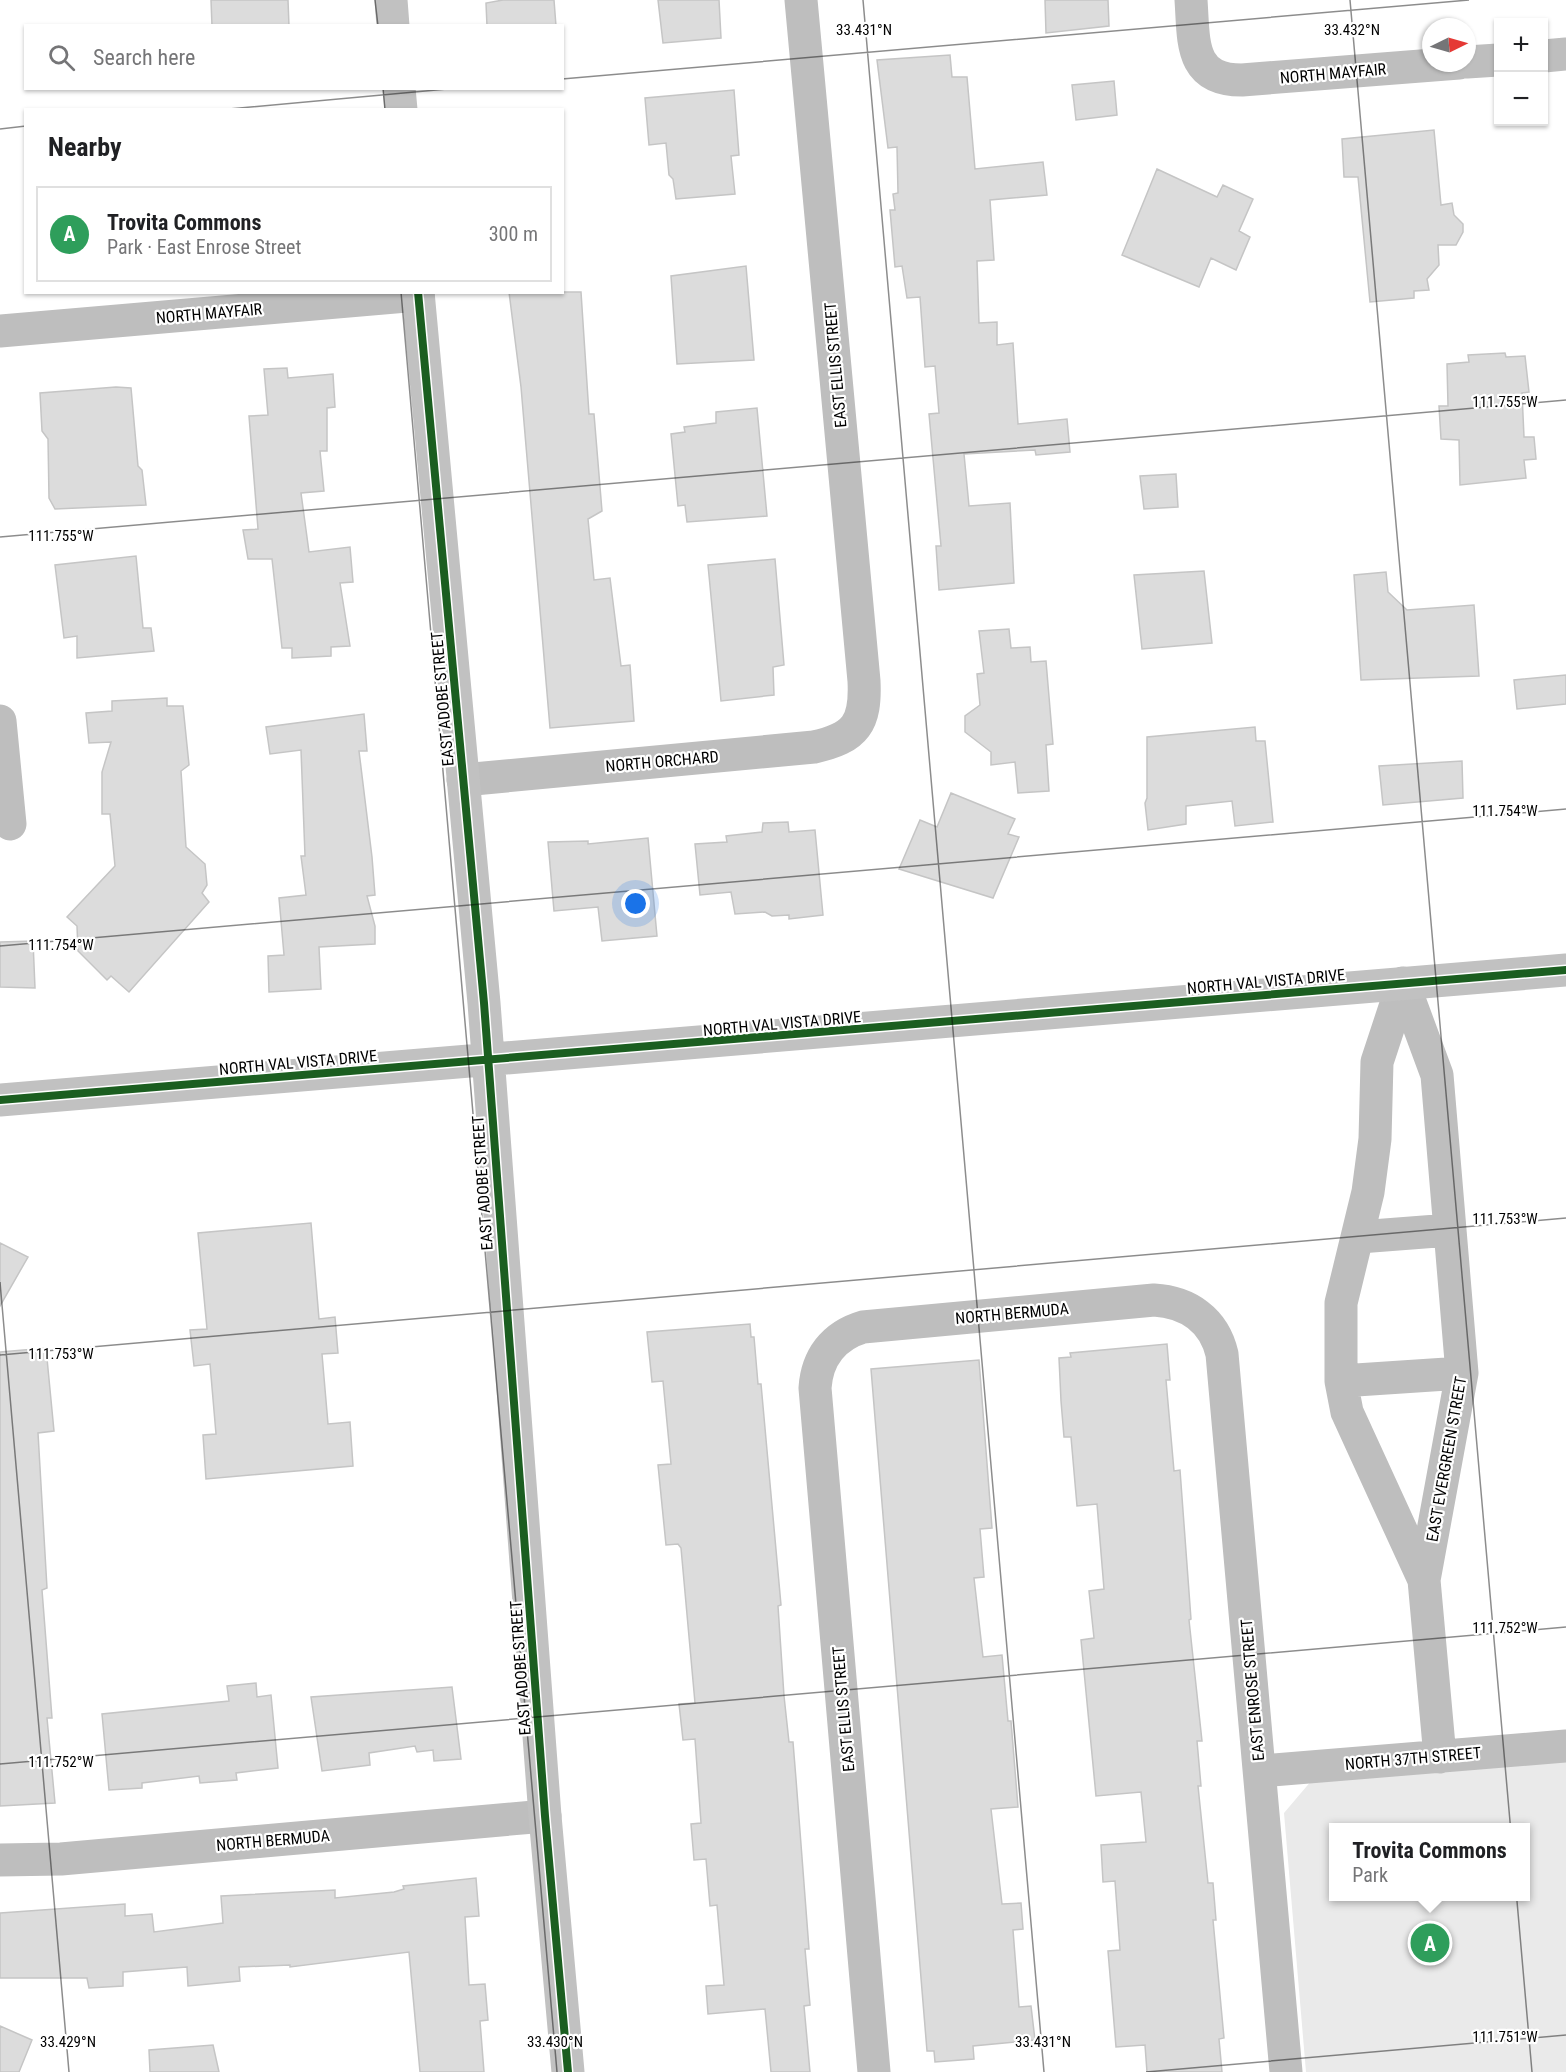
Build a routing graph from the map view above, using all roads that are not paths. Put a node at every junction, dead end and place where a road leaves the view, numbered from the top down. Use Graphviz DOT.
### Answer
graph roads {
  1 [pos="391,0"];
  2 [pos="801,0"];
  3 [pos="1191,0"];
  4 [pos="393,24"];
  5 [pos="1566,54"];
  6 [pos="1548,56"];
  7 [pos="1494,60"];
  8 [pos="1476,61"];
  9 [pos="1422,66"];
  10 [pos="399,90"];
  11 [pos="401,108"];
  12 [pos="418,294"];
  13 [pos="0,331"];
  14 [pos="0,721"];
  15 [pos="855,729"];
  16 [pos="463,780"];
  17 [pos="10,824"];
  18 [pos="1566,970"];
  19 [pos="1403,983"];
  20 [pos="487,1060"];
  21 [pos="0,1100"];
  22 [pos="1450,1230"];
  23 [pos="1359,1237"];
  24 [pos="1199,1315"];
  25 [pos="829,1349"];
  26 [pos="1462,1373"];
  27 [pos="1341,1381"];
  28 [pos="1424,1580"];
  29 [pos="1566,1746"];
  30 [pos="1440,1756"];
  31 [pos="1260,1771"];
  32 [pos="545,1816"];
  33 [pos="0,1860"];
  34 [pos="568,2072"];
  35 [pos="874,2072"];
  36 [pos="1286,2072"];
  1 -- 4 [label="street"];
  2 -- 15 [label="street, EAST ELLIS STREET"];
  3 -- 9 [label="street, NORTH MAYFAIR"];
  5 -- 6 [label="street"];
  7 -- 8 [label="street"];
  10 -- 11 [label="street"];
  12 -- 13 [label="street, NORTH MAYFAIR"];
  12 -- 16 [label="street, EAST ADOBE STREET"];
  14 -- 17 [label="street"];
  15 -- 16 [label="street, NORTH ORCHARD"];
  16 -- 20 [label="street, EAST ADOBE STREET"];
  18 -- 19 [label="street, NORTH VAL VISTA DRIVE"];
  19 -- 20 [label="street, NORTH VAL VISTA DRIVE"];
  19 -- 22 [label="street, EAST EVERGREEN STREET"];
  19 -- 23 [label="street, EAST EVERGREEN STREET"];
  20 -- 21 [label="street, NORTH VAL VISTA DRIVE"];
  20 -- 32 [label="street, EAST ADOBE STREET"];
  22 -- 23 [label="street"];
  22 -- 26 [label="street, EAST EVERGREEN STREET"];
  23 -- 27 [label="street, EAST EVERGREEN STREET"];
  24 -- 25 [label="street, NORTH BERMUDA"];
  24 -- 31 [label="street, EAST ENROSE STREET"];
  25 -- 35 [label="street, EAST ELLIS STREET"];
  26 -- 27 [label="street"];
  26 -- 28 [label="street, EAST EVERGREEN STREET"];
  27 -- 28 [label="street, EAST EVERGREEN STREET"];
  28 -- 30 [label="street, EAST EVERGREEN STREET"];
  29 -- 30 [label="street, NORTH 37TH STREET"];
  30 -- 31 [label="street, NORTH 37TH STREET"];
  31 -- 36 [label="street, EAST ENROSE STREET"];
  32 -- 33 [label="street, NORTH BERMUDA"];
  32 -- 34 [label="street, EAST ADOBE STREET"];
}
